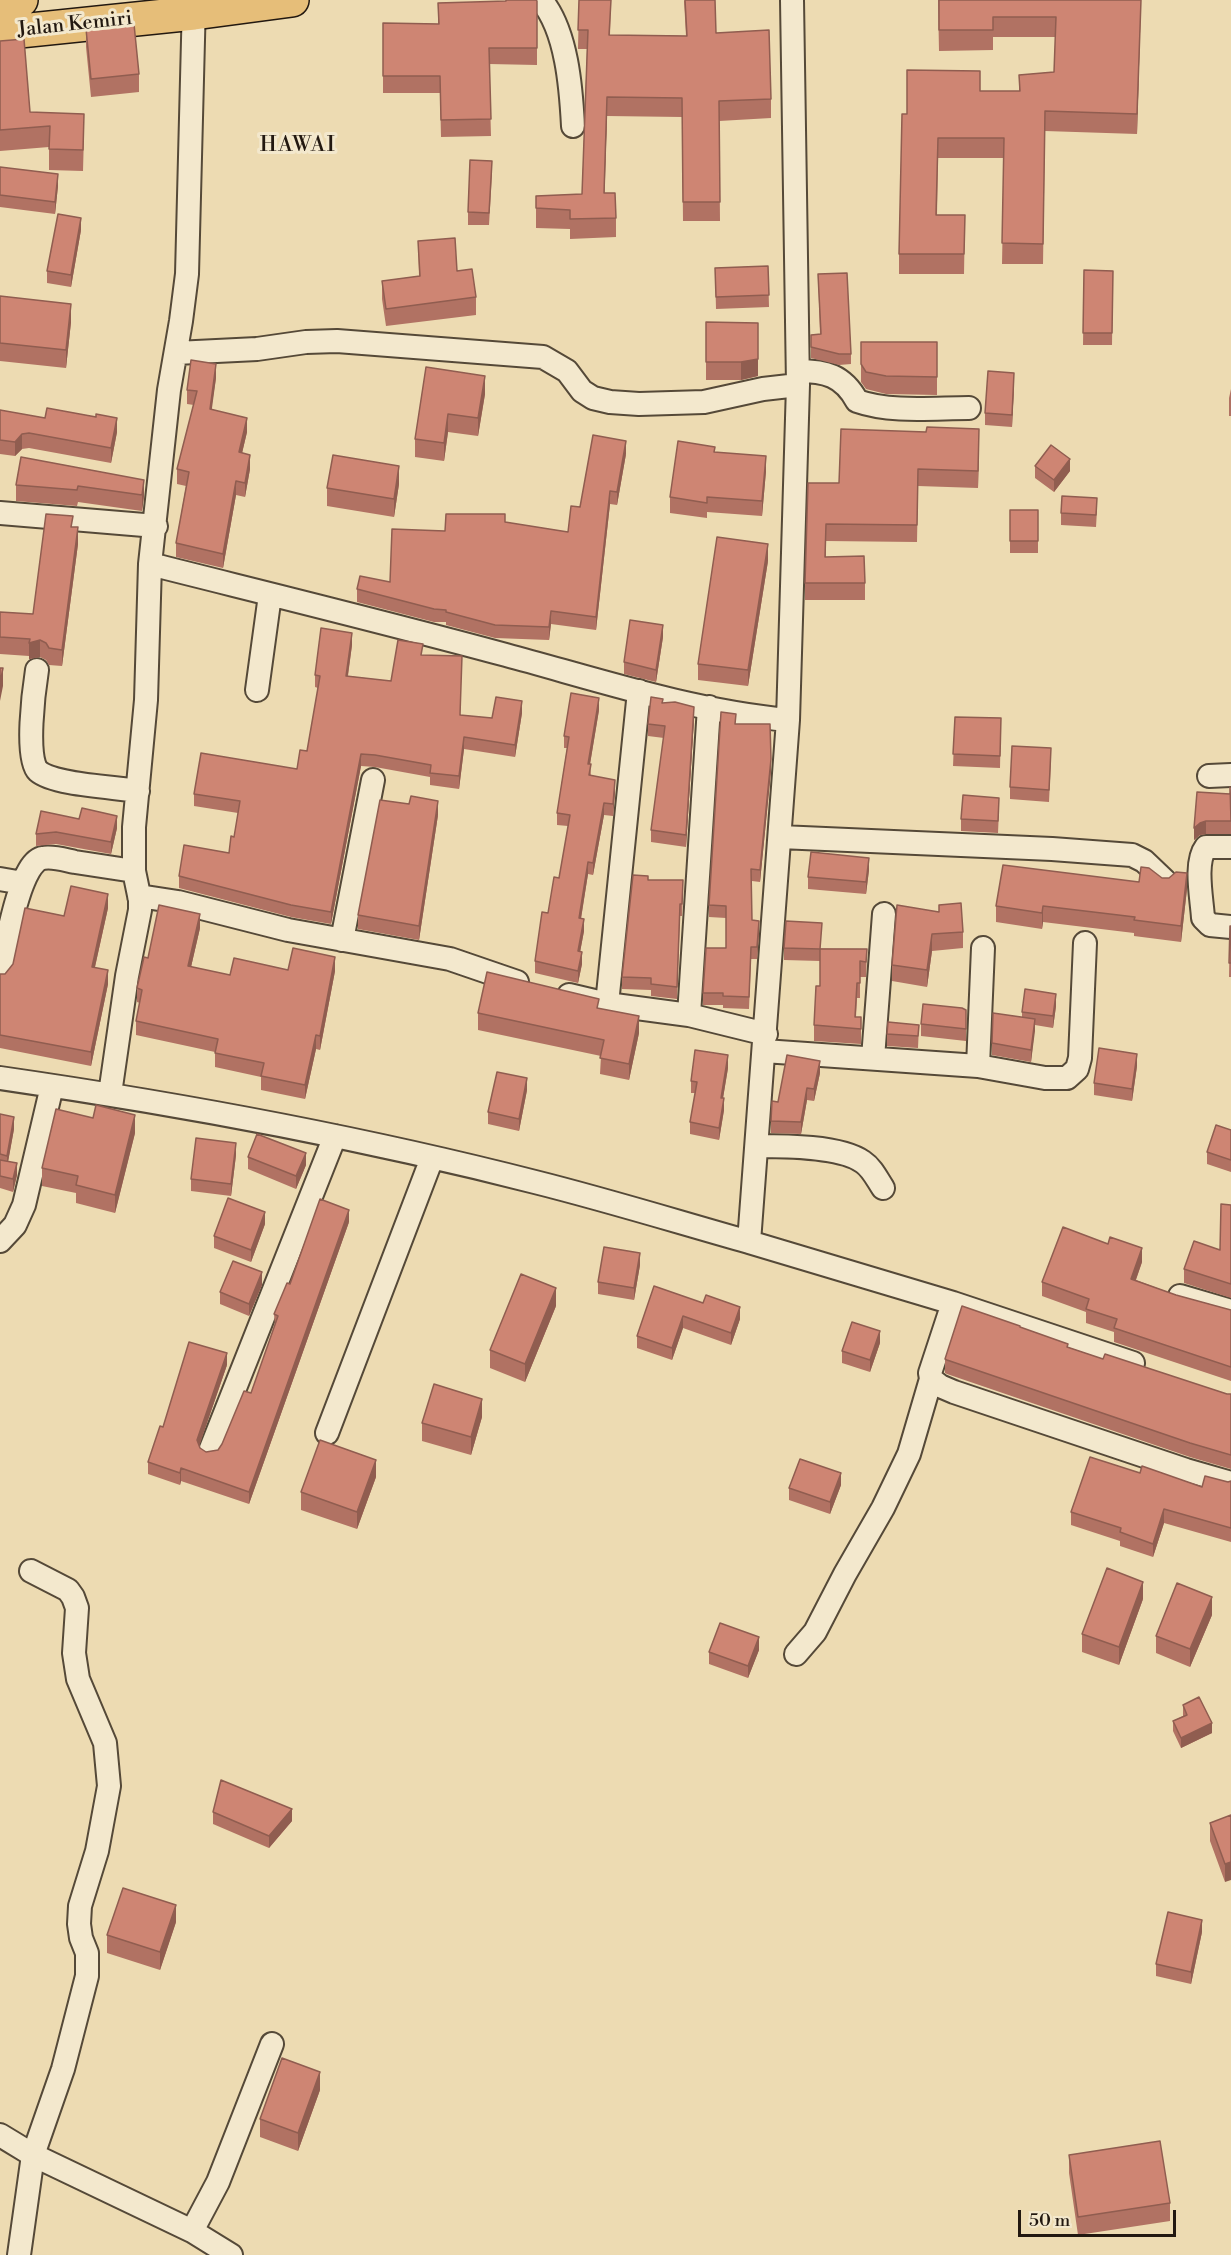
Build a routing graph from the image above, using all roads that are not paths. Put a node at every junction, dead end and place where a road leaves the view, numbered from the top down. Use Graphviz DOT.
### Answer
graph roads {
  1 [pos="21,0"];
  2 [pos="292,0"];
  3 [pos="541,0"];
  4 [pos="792,0"];
  5 [pos="0,3"];
  6 [pos="194,6"];
  7 [pos="0,33"];
  8 [pos="573,126"];
  9 [pos="176,353"];
  10 [pos="798,378"];
  11 [pos="969,408"];
  12 [pos="0,513"];
  13 [pos="156,526"];
  14 [pos="150,564"];
  15 [pos="270,595"];
  16 [pos="37,670"];
  17 [pos="257,690"];
  18 [pos="639,691"];
  19 [pos="709,707"];
  20 [pos="788,720"];
  21 [pos="373,780"];
  22 [pos="138,791"];
  23 [pos="780,837"];
  24 [pos="1231,847"];
  25 [pos="134,871"];
  26 [pos="0,879"];
  27 [pos="1165,881"];
  28 [pos="22,883"];
  29 [pos="139,896"];
  30 [pos="884,914"];
  31 [pos="1231,927"];
  32 [pos="342,940"];
  33 [pos="1085,943"];
  34 [pos="983,948"];
  35 [pos="0,975"];
  36 [pos="607,1004"];
  37 [pos="689,1015"];
  38 [pos="765,1043"];
  39 [pos="873,1058"];
  40 [pos="978,1066"];
  41 [pos="0,1078"];
  42 [pos="52,1086"];
  43 [pos="110,1094"];
  44 [pos="335,1136"];
  45 [pos="756,1146"];
  46 [pos="432,1158"];
  47 [pos="883,1188"];
  48 [pos="0,1241"];
  49 [pos="749,1242"];
  50 [pos="1180,1296"];
  51 [pos="953,1303"];
  52 [pos="1231,1311"];
  53 [pos="1148,1368"];
  54 [pos="931,1379"];
  55 [pos="327,1433"];
  56 [pos="210,1451"];
  57 [pos="1231,1483"];
  58 [pos="31,1571"];
  59 [pos="796,1654"];
  60 [pos="272,2044"];
  61 [pos="0,2134"];
  62 [pos="33,2155"];
  63 [pos="192,2231"];
  64 [pos="221,2253"];
  65 [pos="19,2255"];
  1 -- 5 [label="highway, Jalan Kemiri"];
  2 -- 6 [label="highway, Jalan Kemiri"];
  3 -- 8 [label="street"];
  4 -- 10 [label="street"];
  6 -- 7 [label="highway, Jalan Kemiri"];
  6 -- 9 [label="street"];
  9 -- 10 [label="street"];
  9 -- 13 [label="street"];
  10 -- 11 [label="street"];
  10 -- 20 [label="street"];
  12 -- 13 [label="street"];
  13 -- 14 [label="street"];
  14 -- 15 [label="street"];
  14 -- 22 [label="street"];
  15 -- 17 [label="street"];
  15 -- 18 [label="street"];
  16 -- 22 [label="street"];
  18 -- 19 [label="street"];
  18 -- 36 [label="street"];
  19 -- 20 [label="street"];
  19 -- 37 [label="street"];
  20 -- 23 [label="street"];
  21 -- 32 [label="street"];
  22 -- 25 [label="street"];
  23 -- 27 [label="street"];
  23 -- 38 [label="street"];
  24 -- 31 [label="street"];
  25 -- 28 [label="street"];
  25 -- 29 [label="street"];
  26 -- 28 [label="street"];
  28 -- 35 [label="street"];
  29 -- 32 [label="street"];
  29 -- 43 [label="street"];
  30 -- 39 [label="street"];
  32 -- 36 [label="street"];
  33 -- 40 [label="street"];
  34 -- 40 [label="street"];
  36 -- 37 [label="street"];
  37 -- 38 [label="street"];
  38 -- 39 [label="street"];
  38 -- 45 [label="street"];
  39 -- 40 [label="street"];
  41 -- 42 [label="street"];
  42 -- 43 [label="street"];
  42 -- 48 [label="street"];
  43 -- 44 [label="street"];
  44 -- 46 [label="street"];
  44 -- 56 [label="street"];
  45 -- 47 [label="street"];
  45 -- 49 [label="street"];
  46 -- 49 [label="street"];
  46 -- 55 [label="street"];
  49 -- 51 [label="street"];
  50 -- 52 [label="street"];
  51 -- 53 [label="street"];
  51 -- 54 [label="street"];
  54 -- 57 [label="street"];
  54 -- 59 [label="street"];
  58 -- 62 [label="street"];
  60 -- 63 [label="street"];
  61 -- 62 [label="street"];
  62 -- 63 [label="street"];
  62 -- 65 [label="street"];
  63 -- 64 [label="street"];
}
